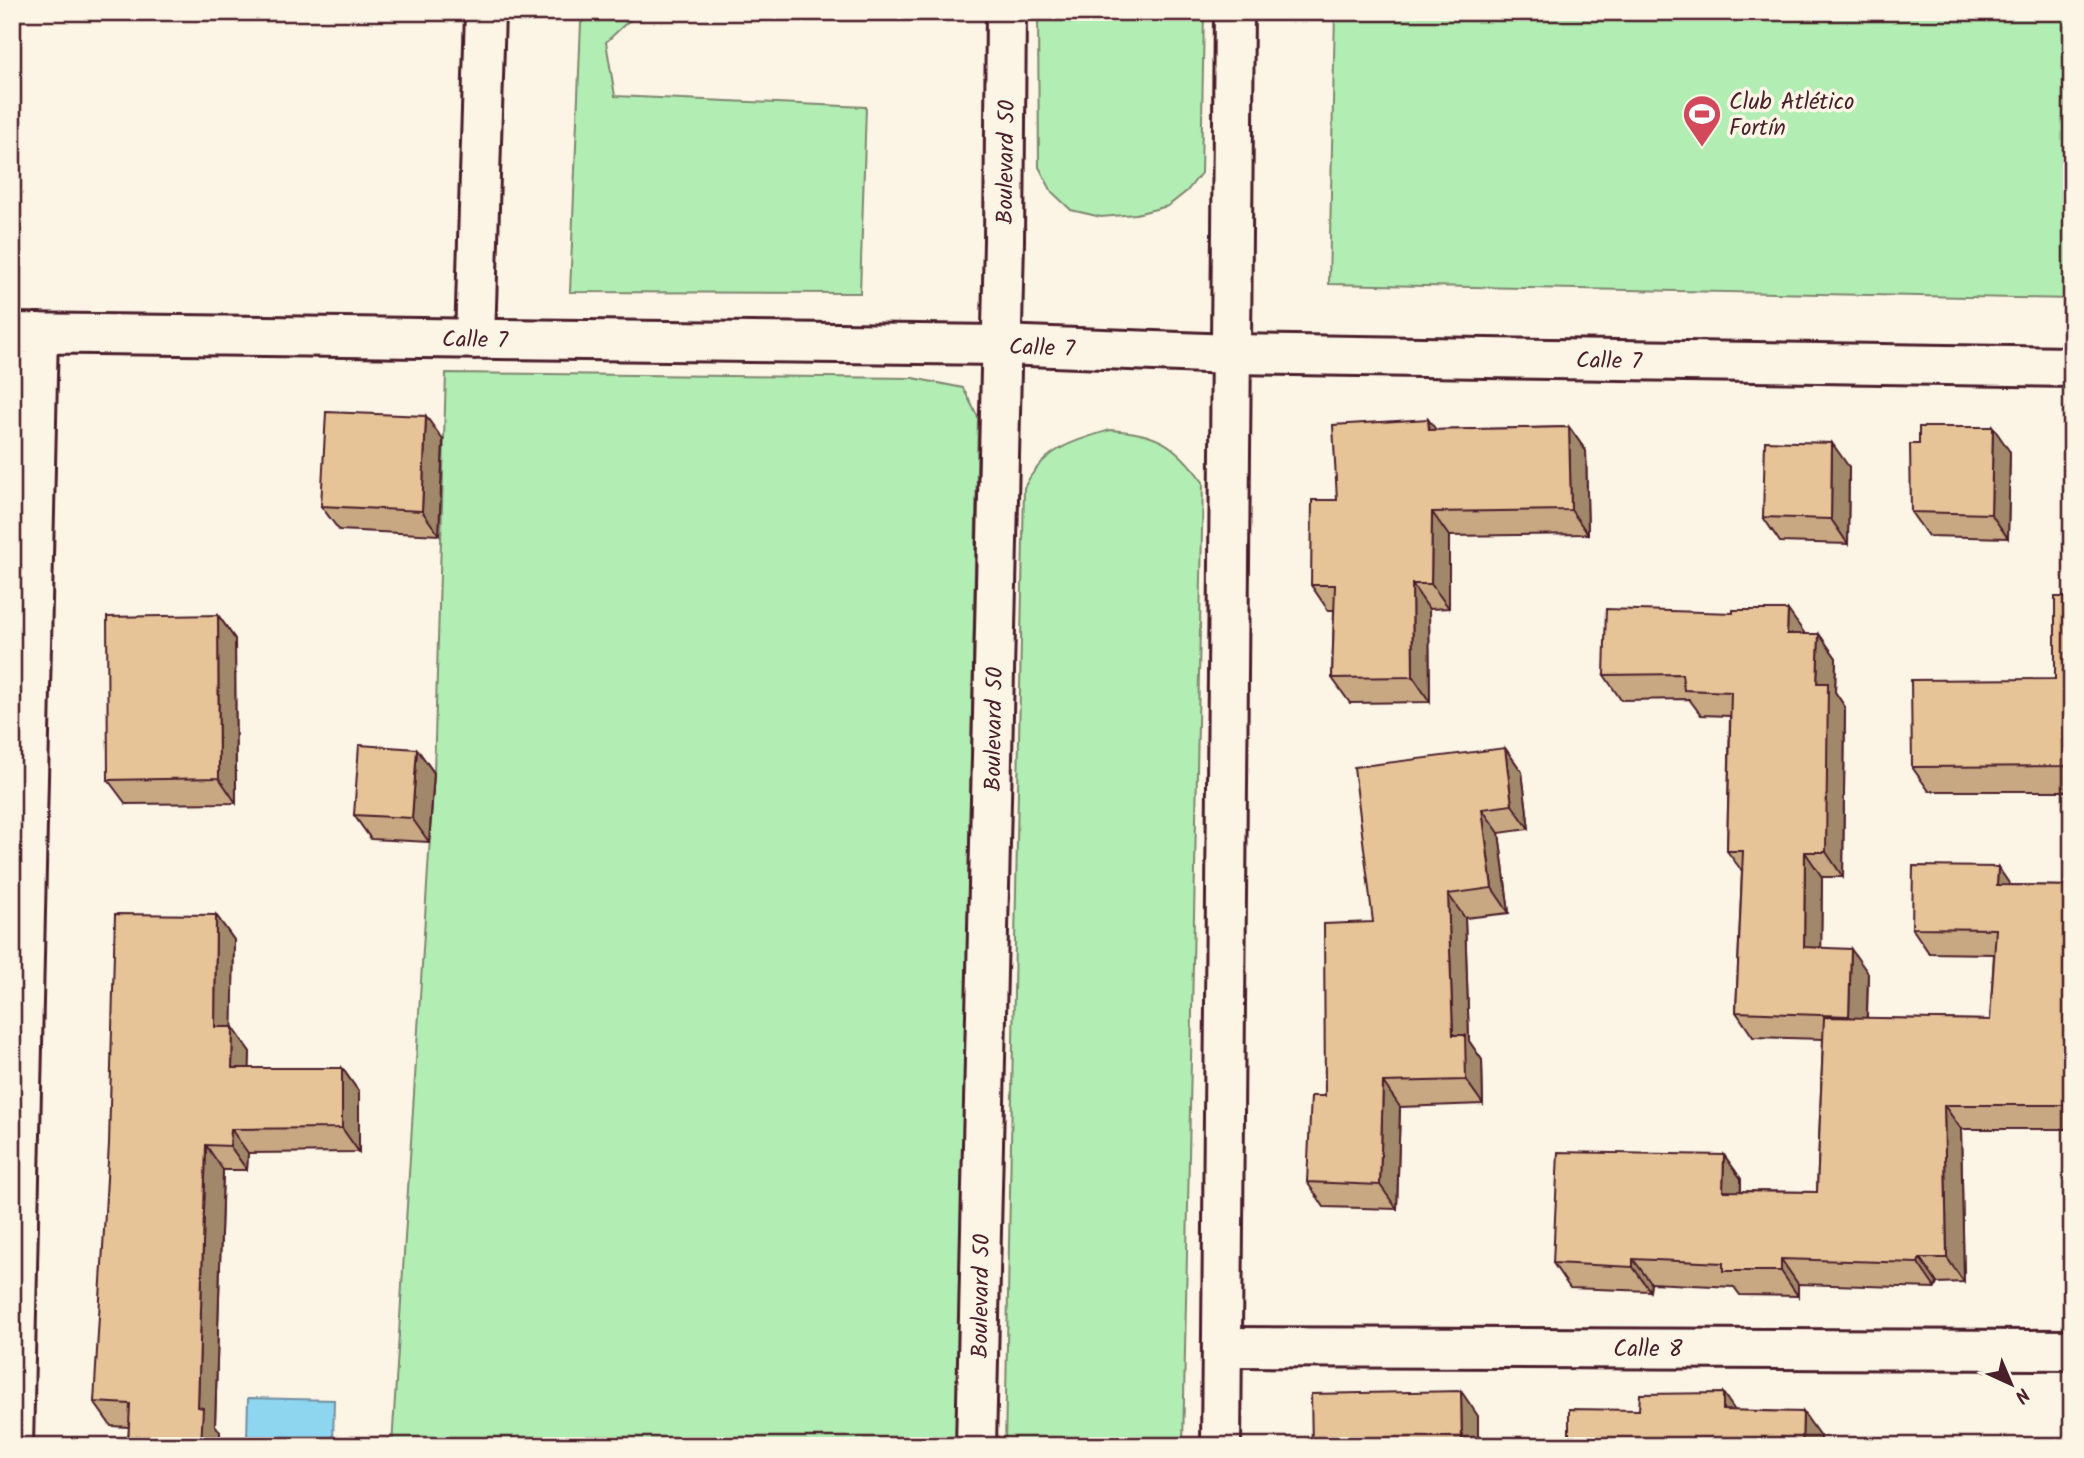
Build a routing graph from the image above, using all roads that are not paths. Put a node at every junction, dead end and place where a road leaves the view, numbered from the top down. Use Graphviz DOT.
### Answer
graph roads {
  1 [pos="485,12"];
  2 [pos="1006,12"];
  3 [pos="1234,12"];
  4 [pos="25,333"];
  5 [pos="475,339"];
  6 [pos="1001,345"];
  7 [pos="1231,354"];
  8 [pos="2072,367"];
  9 [pos="1224,1347"];
  10 [pos="2072,1350"];
  11 [pos="13,1446"];
  12 [pos="976,1446"];
  13 [pos="1221,1446"];
  1 -- 5 [label="street"];
  2 -- 6 [label="street, Boulevard 50"];
  3 -- 7 [label="street"];
  4 -- 5 [label="street, Calle 7"];
  4 -- 11 [label="street"];
  5 -- 6 [label="street, Calle 7"];
  6 -- 7 [label="street, Calle 7"];
  6 -- 12 [label="street, Boulevard 50"];
  7 -- 8 [label="street, Calle 7"];
  7 -- 9 [label="street"];
  9 -- 10 [label="street, Calle 8"];
  9 -- 13 [label="street"];
}
